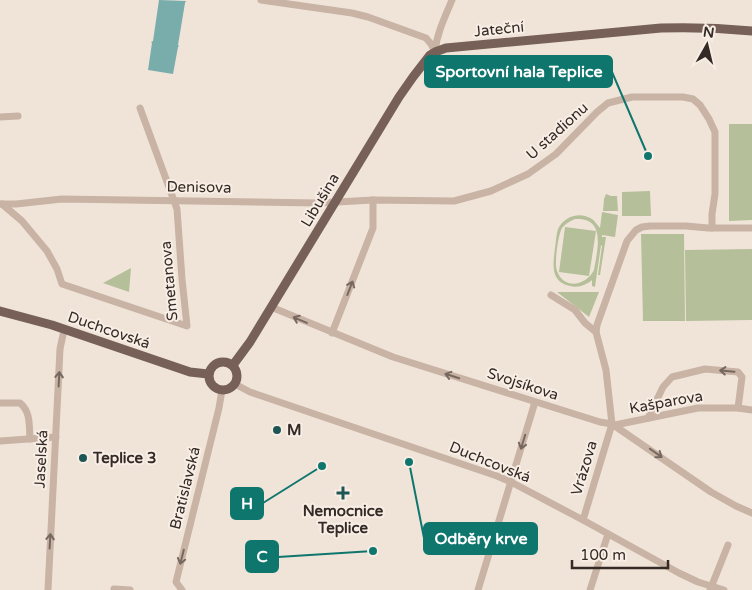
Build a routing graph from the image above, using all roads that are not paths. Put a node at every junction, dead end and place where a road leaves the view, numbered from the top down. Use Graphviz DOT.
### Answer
graph roads {
  1 [pos="261,0"];
  2 [pos="452,0"];
  3 [pos="752,31"];
  4 [pos="435,52"];
  5 [pos="140,108"];
  6 [pos="0,116"];
  7 [pos="18,116"];
  8 [pos="174,200"];
  9 [pos="373,200"];
  10 [pos="335,202"];
  11 [pos="1,204"];
  12 [pos="712,228"];
  13 [pos="752,228"];
  14 [pos="551,295"];
  15 [pos="271,307"];
  16 [pos="0,311"];
  17 [pos="64,330"];
  18 [pos="596,332"];
  19 [pos="332,334"];
  20 [pos="233,365"];
  21 [pos="208,374"];
  22 [pos="235,384"];
  23 [pos="222,390"];
  24 [pos="535,402"];
  25 [pos="0,403"];
  26 [pos="738,408"];
  27 [pos="752,410"];
  28 [pos="648,418"];
  29 [pos="614,424"];
  30 [pos="56,437"];
  31 [pos="30,439"];
  32 [pos="0,441"];
  33 [pos="511,482"];
  34 [pos="752,513"];
  35 [pos="583,520"];
  36 [pos="608,534"];
  37 [pos="728,545"];
  38 [pos="710,588"];
  39 [pos="114,589"];
  40 [pos="179,589"];
  41 [pos="48,590"];
  42 [pos="130,590"];
  43 [pos="478,590"];
  44 [pos="590,590"];
  45 [pos="724,590"];
  1 -- 4 [label="street"];
  2 -- 4 [label="street"];
  3 -- 4 [label="main road, Jateční"];
  4 -- 10 [label="main road, Libušina"];
  5 -- 8 [label="street, Smetanova"];
  6 -- 7 [label="street"];
  8 -- 10 [label="street, Denisova"];
  8 -- 11 [label="street, Denisova"];
  8 -- 11 [label="street, Smetanova"];
  9 -- 10 [label="street, U stadionu"];
  9 -- 12 [label="street, U stadionu"];
  19 -- 9 [label="street, one-way"];
  10 -- 15 [label="main road, Libušina"];
  12 -- 13 [label="street"];
  12 -- 18 [label="street"];
  14 -- 18 [label="street"];
  19 -- 15 [label="street, Svojsíkova, one-way"];
  15 -- 20 [label="main road, Libušina"];
  16 -- 17 [label="main road, Duchcovská"];
  17 -- 21 [label="main road, Duchcovská"];
  30 -- 17 [label="street, Jaselská, one-way"];
  18 -- 29 [label="street"];
  24 -- 19 [label="street, Svojsíkova, one-way"];
  20 -- 21 [label="main road"];
  20 -- 22 [label="main road"];
  21 -- 23 [label="main road"];
  22 -- 23 [label="main road"];
  22 -- 33 [label="street, Duchcovská"];
  23 -- 40 [label="street, Bratislavská, one-way"];
  24 -- 29 [label="street, Svojsíkova"];
  24 -- 33 [label="street, one-way"];
  25 -- 31 [label="street"];
  26 -- 27 [label="street, Kašparova"];
  26 -- 28 [label="street, Kašparova"];
  26 -- 28 [label="street, one-way"];
  28 -- 29 [label="street, Kašparova"];
  29 -- 34 [label="street, Svojsíkova, one-way"];
  29 -- 35 [label="street, Vrázova"];
  30 -- 31 [label="street"];
  41 -- 30 [label="street, Jaselská, one-way"];
  31 -- 32 [label="street"];
  33 -- 35 [label="street, Duchcovská"];
  33 -- 43 [label="street"];
  35 -- 36 [label="street, Duchcovská"];
  36 -- 38 [label="street, Duchcovská"];
  36 -- 44 [label="street"];
  37 -- 38 [label="street"];
  38 -- 45 [label="street, Duchcovská"];
  39 -- 42 [label="street"];
}
